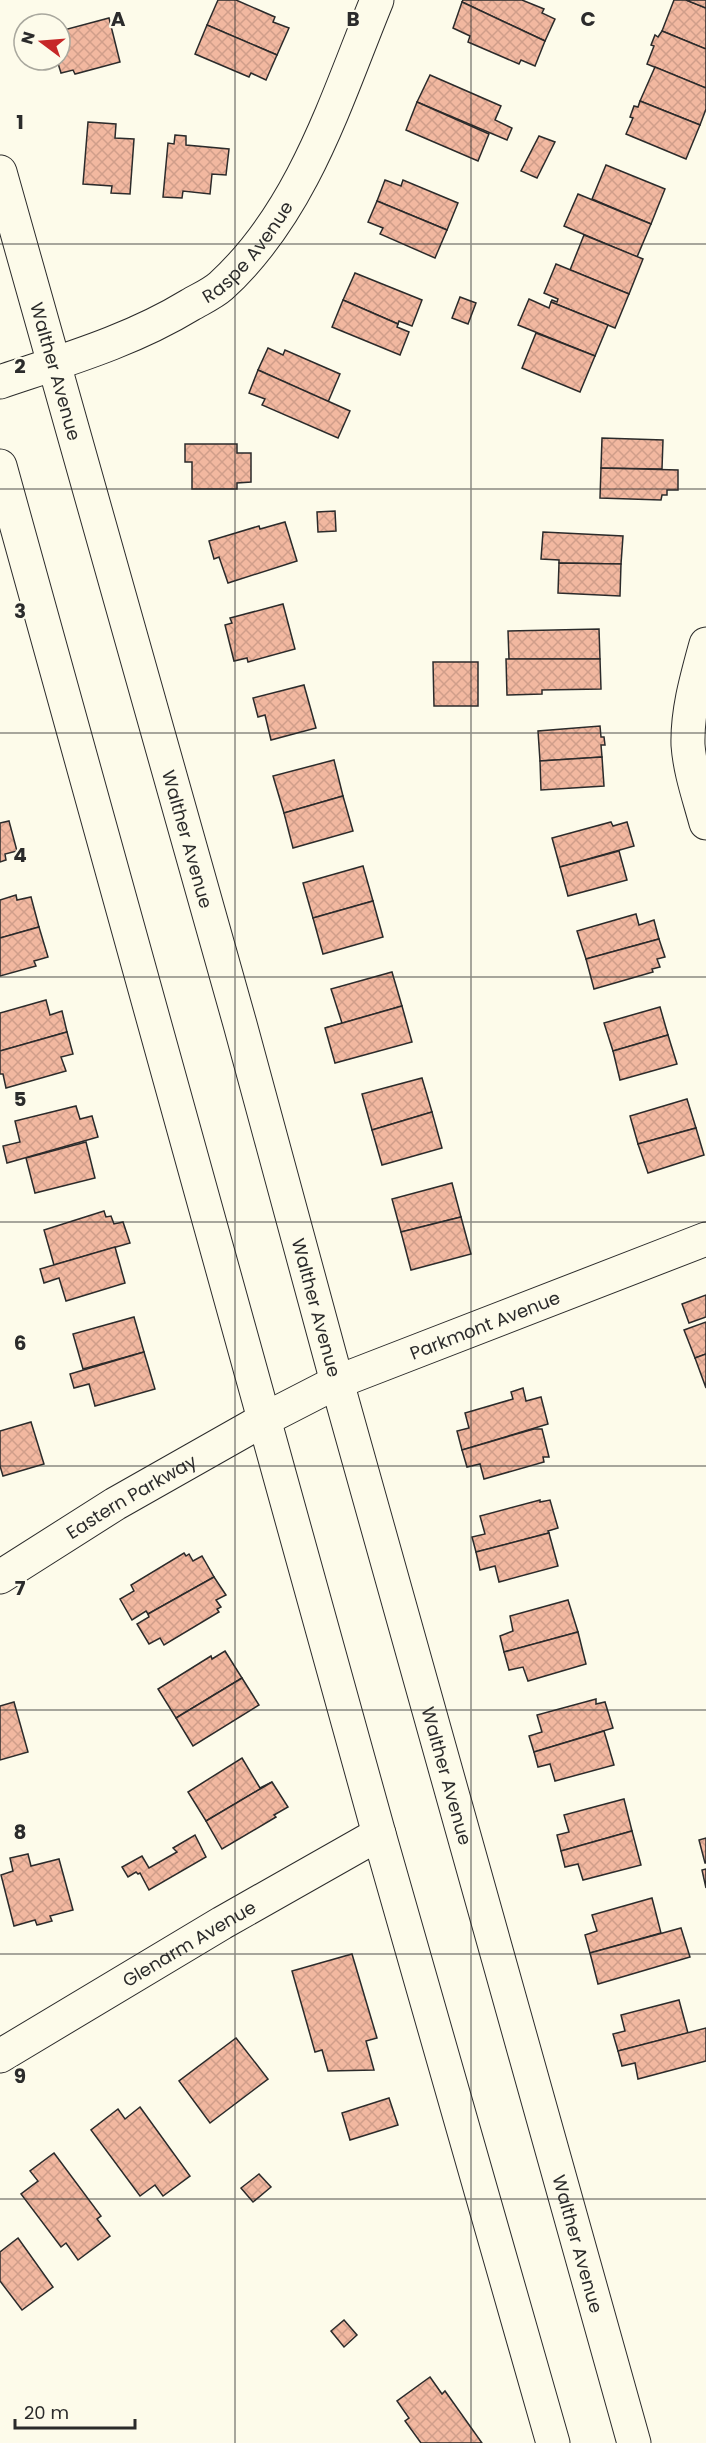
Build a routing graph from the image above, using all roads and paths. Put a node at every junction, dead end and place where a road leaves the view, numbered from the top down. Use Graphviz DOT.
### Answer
graph roads {
  1 [pos="377,0"];
  2 [pos="0,172"];
  3 [pos="53,364"];
  4 [pos="0,381"];
  5 [pos="0,466"];
  6 [pos="706,644"];
  7 [pos="706,823"];
  8 [pos="706,1239"];
  9 [pos="337,1382"];
  10 [pos="265,1419"];
  11 [pos="0,1577"];
  12 [pos="379,1834"];
  13 [pos="0,2056"];
  14 [pos="553,2443"];
  15 [pos="634,2443"];
  1 -- 3 [label="main road, Raspe Avenue"];
  2 -- 3 [label="main road, Walther Avenue"];
  3 -- 4 [label="main road, Raspe Avenue"];
  3 -- 9 [label="main road, Walther Avenue"];
  5 -- 10 [label="main road"];
  6 -- 7 [label="main road"];
  8 -- 9 [label="main road, Parkmont Avenue"];
  9 -- 10 [label="main road, Parkmont Avenue"];
  9 -- 15 [label="main road, Walther Avenue"];
  10 -- 11 [label="main road, Eastern Parkway"];
  10 -- 12 [label="main road"];
  12 -- 13 [label="main road, Glenarm Avenue"];
  12 -- 14 [label="main road"];
}
